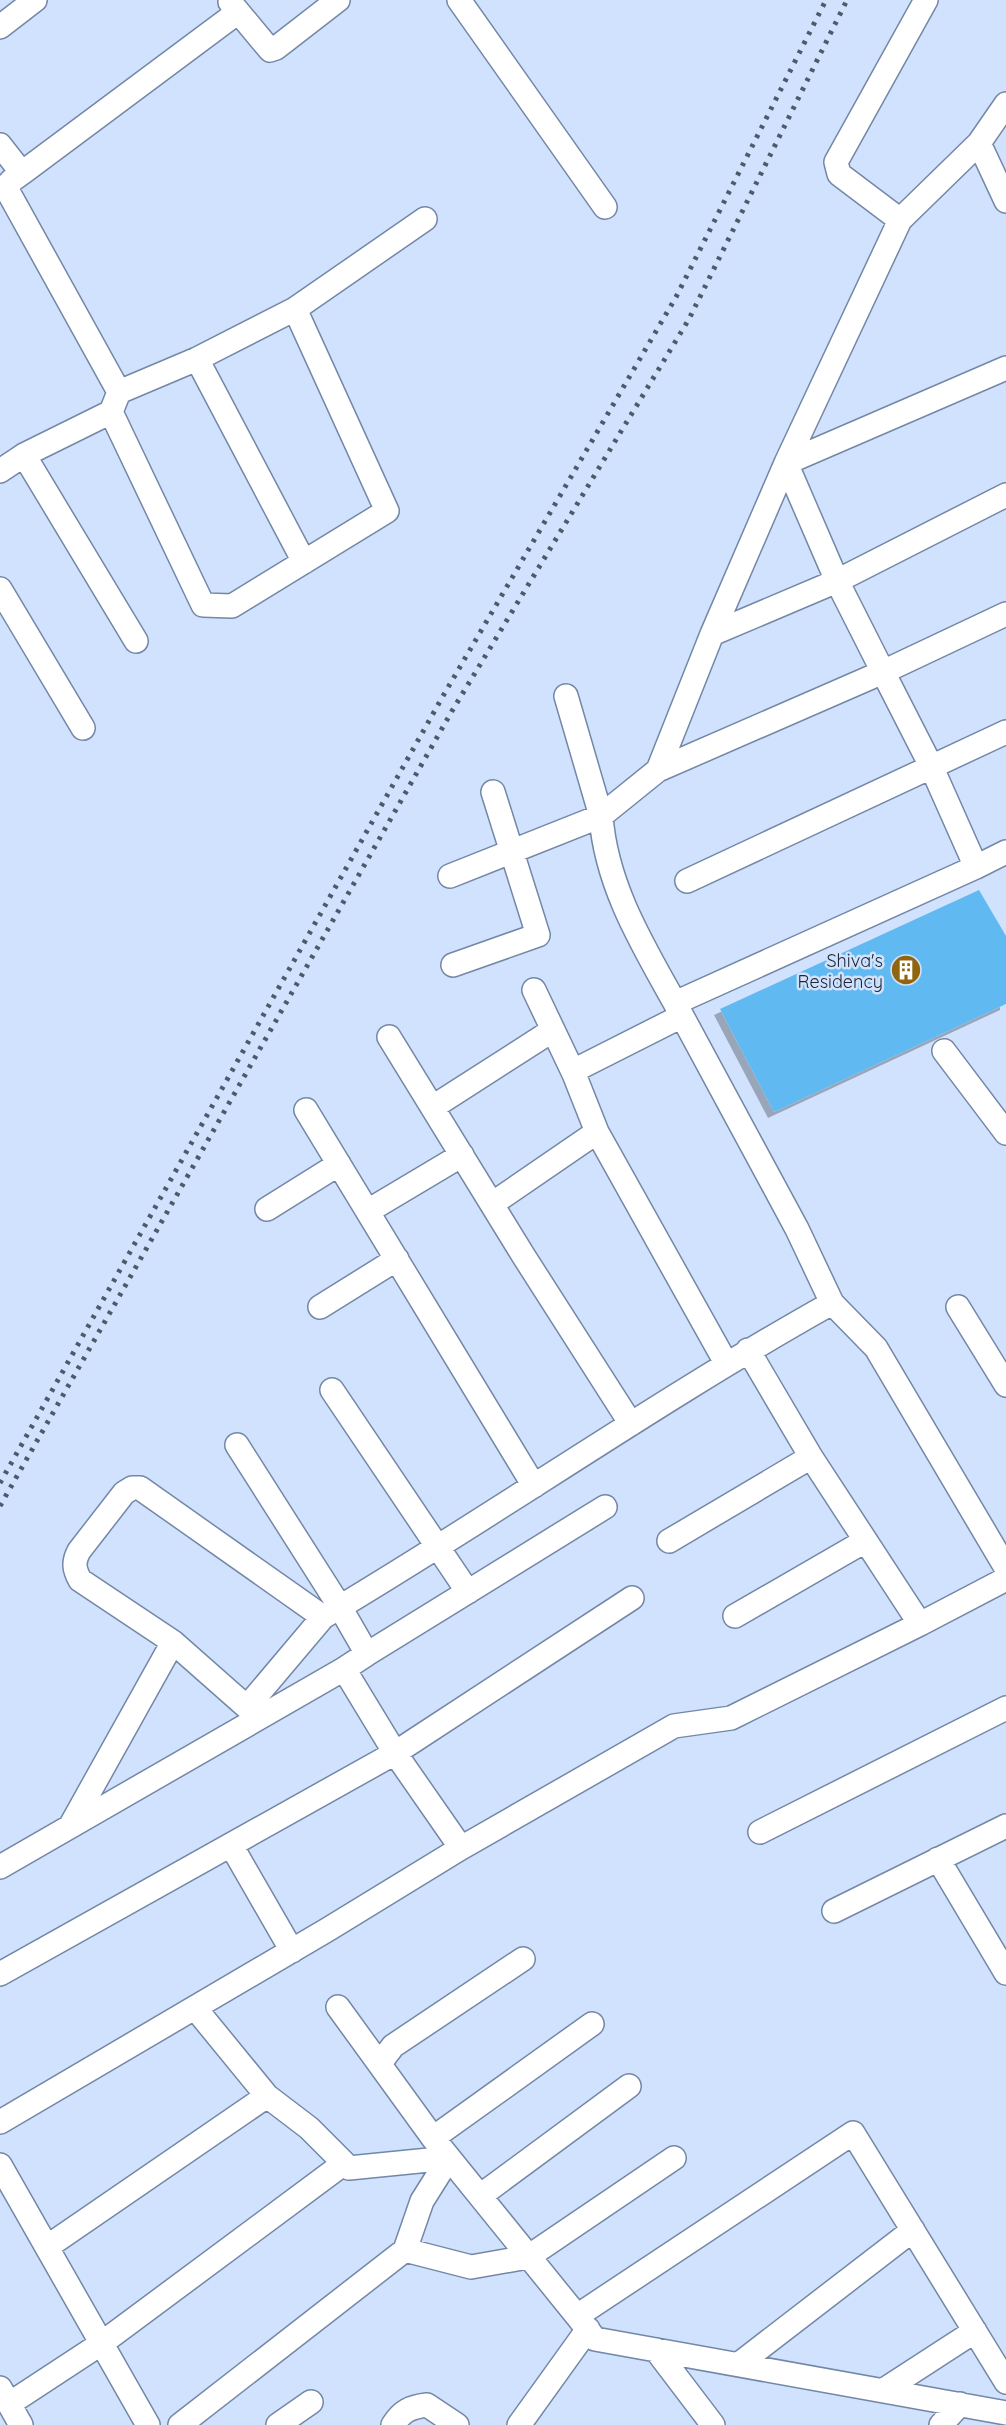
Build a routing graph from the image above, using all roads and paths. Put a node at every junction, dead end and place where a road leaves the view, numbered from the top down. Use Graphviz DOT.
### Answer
graph roads {
  1 [pos="35,0"];
  2 [pos="338,0"];
  3 [pos="459,0"];
  4 [pos="926,0"];
  5 [pos="233,6"];
  6 [pos="0,27"];
  7 [pos="1006,104"];
  8 [pos="979,143"];
  9 [pos="0,145"];
  10 [pos="9,183"];
  11 [pos="1006,201"];
  12 [pos="605,207"];
  13 [pos="425,219"];
  14 [pos="900,220"];
  15 [pos="295,309"];
  16 [pos="197,359"];
  17 [pos="1006,368"];
  18 [pos="115,402"];
  19 [pos="24,455"];
  20 [pos="786,463"];
  21 [pos="0,471"];
  22 [pos="1006,495"];
  23 [pos="304,562"];
  24 [pos="837,580"];
  25 [pos="0,589"];
  26 [pos="1006,614"];
  27 [pos="712,634"];
  28 [pos="136,641"];
  29 [pos="883,672"];
  30 [pos="566,696"];
  31 [pos="83,728"];
  32 [pos="1006,732"];
  33 [pos="932,768"];
  34 [pos="659,770"];
  35 [pos="493,792"];
  36 [pos="601,816"];
  37 [pos="511,851"];
  38 [pos="1006,852"];
  39 [pos="976,867"];
  40 [pos="450,876"];
  41 [pos="687,881"];
  42 [pos="453,965"];
  43 [pos="534,990"];
  44 [pos="678,1009"];
  45 [pos="553,1030"];
  46 [pos="389,1037"];
  47 [pos="944,1051"];
  48 [pos="573,1074"];
  49 [pos="433,1107"];
  50 [pos="306,1110"];
  51 [pos="597,1132"];
  52 [pos="1006,1133"];
  53 [pos="462,1155"];
  54 [pos="339,1164"];
  55 [pos="492,1204"];
  56 [pos="268,1209"];
  57 [pos="368,1211"];
  58 [pos="397,1259"];
  59 [pos="832,1303"];
  60 [pos="320,1307"];
  61 [pos="958,1307"];
  62 [pos="748,1350"];
  63 [pos="726,1363"];
  64 [pos="1006,1385"];
  65 [pos="332,1390"];
  66 [pos="632,1424"];
  67 [pos="237,1445"];
  68 [pos="811,1457"];
  69 [pos="534,1486"];
  70 [pos="605,1507"];
  71 [pos="669,1541"];
  72 [pos="866,1541"];
  73 [pos="437,1549"];
  74 [pos="1006,1568"];
  75 [pos="1006,1579"];
  76 [pos="468,1592"];
  77 [pos="632,1598"];
  78 [pos="331,1612"];
  79 [pos="735,1616"];
  80 [pos="919,1624"];
  81 [pos="173,1642"];
  82 [pos="367,1654"];
  83 [pos="344,1669"];
  84 [pos="1006,1708"];
  85 [pos="253,1712"];
  86 [pos="395,1753"];
  87 [pos="71,1825"];
  88 [pos="1006,1826"];
  89 [pos="760,1832"];
  90 [pos="231,1845"];
  91 [pos="461,1848"];
  92 [pos="938,1859"];
  93 [pos="0,1867"];
  94 [pos="834,1911"];
  95 [pos="292,1951"];
  96 [pos="523,1959"];
  97 [pos="1006,1973"];
  98 [pos="0,1975"];
  99 [pos="338,2007"];
  100 [pos="195,2008"];
  101 [pos="592,2024"];
  102 [pos="380,2063"];
  103 [pos="629,2086"];
  104 [pos="267,2096"];
  105 [pos="0,2123"];
  106 [pos="433,2138"];
  107 [pos="449,2158"];
  108 [pos="674,2158"];
  109 [pos="343,2164"];
  110 [pos="0,2165"];
  111 [pos="480,2196"];
  112 [pos="913,2230"];
  113 [pos="47,2247"];
  114 [pos="405,2250"];
  115 [pos="528,2257"];
  116 [pos="582,2323"];
  117 [pos="975,2331"];
  118 [pos="102,2343"];
  119 [pos="656,2350"];
  120 [pos="739,2364"];
  121 [pos="1006,2382"];
  122 [pos="884,2390"];
  123 [pos="5,2396"];
  124 [pos="311,2402"];
  125 [pos="960,2404"];
  126 [pos="1006,2413"];
  127 [pos="21,2425"];
  128 [pos="148,2425"];
  129 [pos="180,2425"];
  130 [pos="278,2425"];
  131 [pos="393,2425"];
  132 [pos="457,2425"];
  133 [pos="519,2425"];
  134 [pos="713,2425"];
  135 [pos="941,2425"];
  1 -- 6 [label="street"];
  2 -- 5 [label="street"];
  3 -- 12 [label="street"];
  4 -- 14 [label="street"];
  5 -- 10 [label="street"];
  7 -- 8 [label="street"];
  8 -- 11 [label="street"];
  8 -- 14 [label="street"];
  9 -- 10 [label="street"];
  10 -- 18 [label="street"];
  13 -- 15 [label="street"];
  14 -- 20 [label="street"];
  15 -- 16 [label="street"];
  15 -- 23 [label="street"];
  16 -- 18 [label="street"];
  16 -- 23 [label="street"];
  17 -- 20 [label="street"];
  18 -- 19 [label="street"];
  18 -- 23 [label="street"];
  19 -- 21 [label="street"];
  19 -- 28 [label="street"];
  20 -- 24 [label="street"];
  20 -- 27 [label="street"];
  22 -- 24 [label="street"];
  24 -- 27 [label="street"];
  24 -- 29 [label="street"];
  25 -- 31 [label="street"];
  26 -- 29 [label="street"];
  27 -- 34 [label="street"];
  29 -- 33 [label="street"];
  29 -- 34 [label="street"];
  30 -- 36 [label="street"];
  32 -- 33 [label="street"];
  33 -- 39 [label="street"];
  33 -- 41 [label="street"];
  34 -- 36 [label="street"];
  35 -- 37 [label="street"];
  36 -- 37 [label="street"];
  36 -- 44 [label="street"];
  37 -- 40 [label="street"];
  37 -- 42 [label="street"];
  38 -- 39 [label="street"];
  39 -- 44 [label="street"];
  43 -- 45 [label="street"];
  44 -- 48 [label="street"];
  44 -- 59 [label="street"];
  45 -- 48 [label="street"];
  45 -- 49 [label="street"];
  46 -- 49 [label="street"];
  47 -- 52 [label="street"];
  48 -- 51 [label="street"];
  49 -- 53 [label="street"];
  50 -- 54 [label="street"];
  51 -- 55 [label="street"];
  51 -- 63 [label="street"];
  53 -- 55 [label="street"];
  53 -- 57 [label="street"];
  54 -- 56 [label="street"];
  54 -- 57 [label="street"];
  55 -- 66 [label="street"];
  57 -- 58 [label="street"];
  58 -- 60 [label="street"];
  58 -- 69 [label="street"];
  59 -- 62 [label="street"];
  59 -- 74 [label="street"];
  61 -- 64 [label="street"];
  62 -- 63 [label="street"];
  62 -- 68 [label="street"];
  63 -- 66 [label="street"];
  65 -- 73 [label="street"];
  66 -- 69 [label="street"];
  67 -- 78 [label="street"];
  68 -- 71 [label="street"];
  68 -- 72 [label="street"];
  69 -- 73 [label="street"];
  70 -- 76 [label="street"];
  72 -- 79 [label="street"];
  72 -- 80 [label="street"];
  73 -- 76 [label="street"];
  73 -- 78 [label="street"];
  75 -- 80 [label="street"];
  76 -- 82 [label="street"];
  77 -- 86 [label="street"];
  78 -- 81 [label="street"];
  78 -- 82 [label="street"];
  78 -- 85 [label="street"];
  80 -- 91 [label="street"];
  81 -- 85 [label="street"];
  81 -- 87 [label="street"];
  82 -- 83 [label="street"];
  83 -- 85 [label="street"];
  83 -- 86 [label="street"];
  84 -- 89 [label="street"];
  85 -- 87 [label="street"];
  86 -- 90 [label="street"];
  86 -- 91 [label="street"];
  87 -- 93 [label="street"];
  88 -- 92 [label="street"];
  90 -- 95 [label="street"];
  90 -- 98 [label="street"];
  91 -- 95 [label="street"];
  92 -- 94 [label="street"];
  92 -- 97 [label="street"];
  95 -- 100 [label="street"];
  96 -- 102 [label="street"];
  99 -- 102 [label="street"];
  100 -- 104 [label="street"];
  100 -- 105 [label="street"];
  101 -- 106 [label="street"];
  102 -- 106 [label="street"];
  103 -- 111 [label="street"];
  104 -- 109 [label="street"];
  104 -- 113 [label="street"];
  106 -- 107 [label="street"];
  107 -- 109 [label="street"];
  107 -- 111 [label="street"];
  107 -- 114 [label="street"];
  108 -- 115 [label="street"];
  109 -- 118 [label="street"];
  110 -- 113 [label="street"];
  111 -- 115 [label="street"];
  112 -- 116 [label="street"];
  112 -- 117 [label="street"];
  112 -- 120 [label="street"];
  113 -- 118 [label="street"];
  114 -- 115 [label="street"];
  114 -- 129 [label="street"];
  115 -- 116 [label="street"];
  116 -- 119 [label="street"];
  116 -- 133 [label="street"];
  117 -- 121 [label="street"];
  117 -- 122 [label="street"];
  118 -- 123 [label="street"];
  118 -- 128 [label="street"];
  119 -- 120 [label="street"];
  119 -- 134 [label="street"];
  120 -- 122 [label="street"];
  122 -- 125 [label="street"];
  123 -- 127 [label="street"];
  124 -- 130 [label="street"];
  125 -- 126 [label="street"];
  125 -- 135 [label="street"];
  131 -- 132 [label="street"];
}
